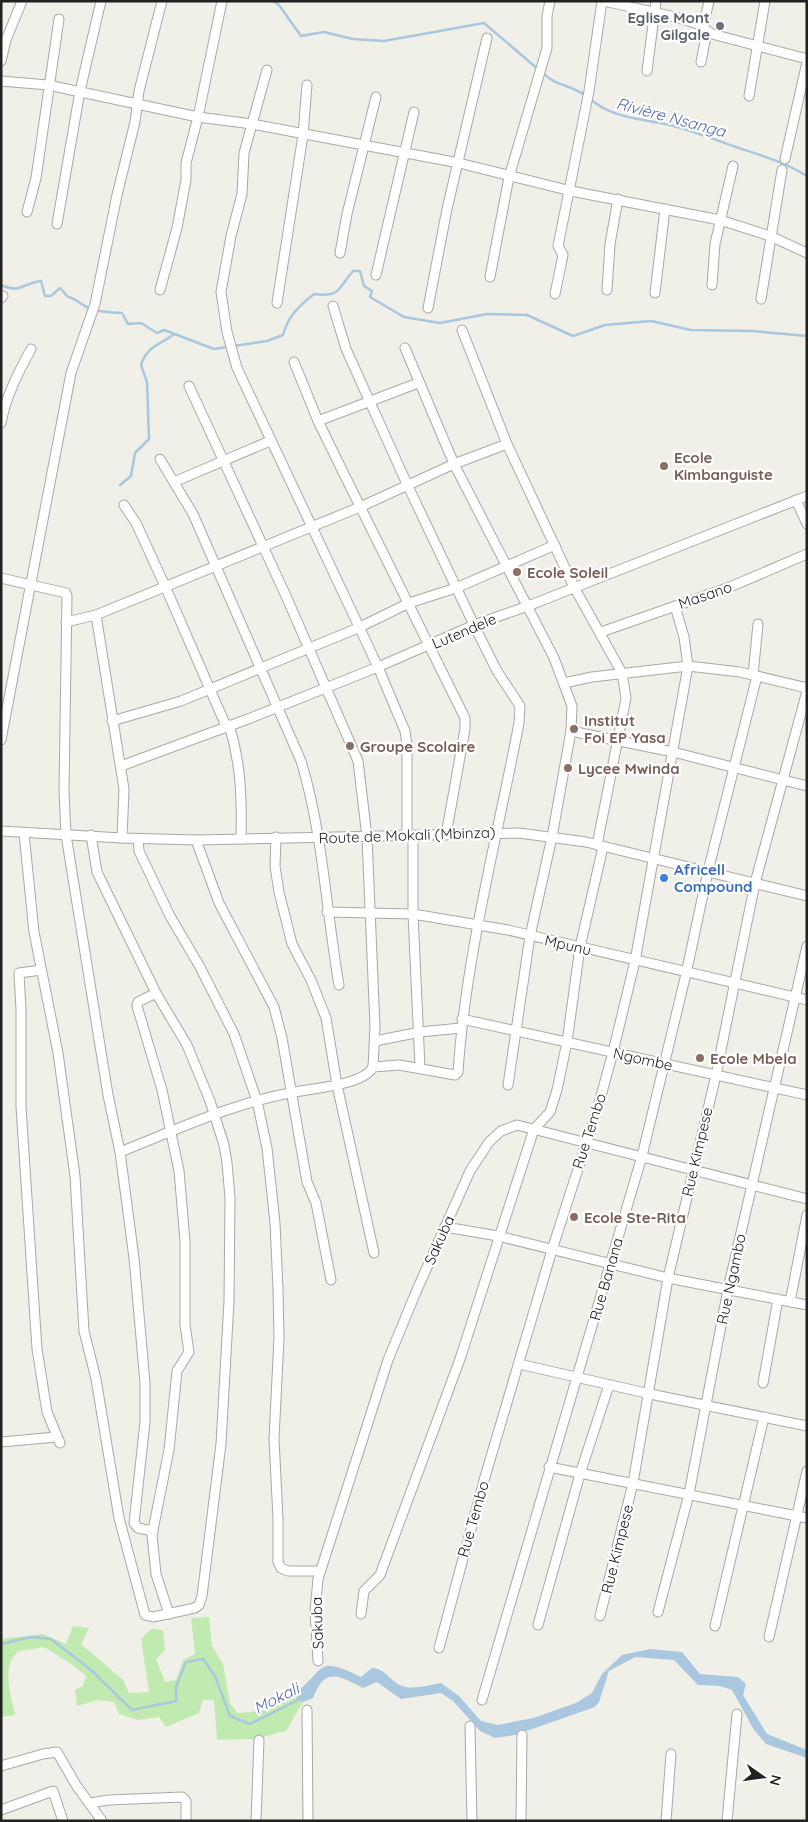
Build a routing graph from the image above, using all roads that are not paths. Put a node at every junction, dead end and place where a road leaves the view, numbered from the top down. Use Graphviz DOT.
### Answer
graph roads {
  1 [pos="22,1"];
  2 [pos="101,1"];
  3 [pos="162,1"];
  4 [pos="222,1"];
  5 [pos="550,1"];
  6 [pos="603,1"];
  7 [pos="656,1"];
  8 [pos="709,1"];
  9 [pos="765,1"];
  10 [pos="654,13"];
  11 [pos="59,19"];
  12 [pos="705,29"];
  13 [pos="487,38"];
  14 [pos="757,46"];
  15 [pos="807,60"];
  16 [pos="1,61"];
  17 [pos="701,62"];
  18 [pos="267,70"];
  19 [pos="647,71"];
  20 [pos="1,81"];
  21 [pos="48,85"];
  22 [pos="307,85"];
  23 [pos="80,91"];
  24 [pos="749,96"];
  25 [pos="376,97"];
  26 [pos="137,104"];
  27 [pos="414,112"];
  28 [pos="198,117"];
  29 [pos="252,124"];
  30 [pos="303,135"];
  31 [pos="364,147"];
  32 [pos="404,152"];
  33 [pos="785,159"];
  34 [pos="459,163"];
  35 [pos="733,166"];
  36 [pos="782,170"];
  37 [pos="509,177"];
  38 [pos="571,191"];
  39 [pos="618,199"];
  40 [pos="665,209"];
  41 [pos="27,212"];
  42 [pos="720,220"];
  43 [pos="57,224"];
  44 [pos="770,236"];
  45 [pos="340,253"];
  46 [pos="807,253"];
  47 [pos="376,275"];
  48 [pos="490,277"];
  49 [pos="712,285"];
  50 [pos="160,290"];
  51 [pos="607,290"];
  52 [pos="655,293"];
  53 [pos="555,294"];
  54 [pos="761,299"];
  55 [pos="277,303"];
  56 [pos="333,306"];
  57 [pos="428,308"];
  58 [pos="462,330"];
  59 [pos="405,348"];
  60 [pos="31,349"];
  61 [pos="294,362"];
  62 [pos="418,383"];
  63 [pos="189,386"];
  64 [pos="370,401"];
  65 [pos="318,421"];
  66 [pos="1,423"];
  67 [pos="270,441"];
  68 [pos="507,444"];
  69 [pos="160,459"];
  70 [pos="223,462"];
  71 [pos="454,464"];
  72 [pos="174,482"];
  73 [pos="407,484"];
  74 [pos="807,496"];
  75 [pos="796,500"];
  76 [pos="124,505"];
  77 [pos="360,507"];
  78 [pos="807,524"];
  79 [pos="310,527"];
  80 [pos="554,545"];
  81 [pos="263,548"];
  82 [pos="807,554"];
  83 [pos="507,566"];
  84 [pos="217,567"];
  85 [pos="1,578"];
  86 [pos="30,585"];
  87 [pos="165,586"];
  88 [pos="574,587"];
  89 [pos="456,588"];
  90 [pos="409,603"];
  91 [pos="528,606"];
  92 [pos="675,606"];
  93 [pos="96,615"];
  94 [pos="66,622"];
  95 [pos="758,624"];
  96 [pos="474,625"];
  97 [pos="358,628"];
  98 [pos="601,632"];
  99 [pos="430,645"];
  100 [pos="309,648"];
  101 [pos="688,666"];
  102 [pos="378,667"];
  103 [pos="260,669"];
  104 [pos="622,673"];
  105 [pos="755,676"];
  106 [pos="564,683"];
  107 [pos="326,686"];
  108 [pos="210,689"];
  109 [pos="807,689"];
  110 [pos="277,706"];
  111 [pos="112,721"];
  112 [pos="227,726"];
  113 [pos="571,731"];
  114 [pos="1,740"];
  115 [pos="619,740"];
  116 [pos="673,752"];
  117 [pos="121,766"];
  118 [pos="734,766"];
  119 [pos="784,780"];
  120 [pos="807,786"];
  121 [pos="1,831"];
  122 [pos="497,832"];
  123 [pos="24,833"];
  124 [pos="66,835"];
  125 [pos="91,835"];
  126 [pos="446,835"];
  127 [pos="410,836"];
  128 [pos="276,837"];
  129 [pos="366,837"];
  130 [pos="552,837"];
  131 [pos="122,838"];
  132 [pos="318,838"];
  133 [pos="138,839"];
  134 [pos="241,839"];
  135 [pos="196,840"];
  136 [pos="600,846"];
  137 [pos="655,859"];
  138 [pos="708,871"];
  139 [pos="755,884"];
  140 [pos="807,896"];
  141 [pos="327,912"];
  142 [pos="370,912"];
  143 [pos="413,914"];
  144 [pos="478,926"];
  145 [pos="530,936"];
  146 [pos="807,946"];
  147 [pos="580,947"];
  148 [pos="635,961"];
  149 [pos="41,970"];
  150 [pos="686,974"];
  151 [pos="339,985"];
  152 [pos="735,985"];
  153 [pos="156,993"];
  154 [pos="794,997"];
  155 [pos="807,1000"];
  156 [pos="462,1024"];
  157 [pos="515,1030"];
  158 [pos="420,1032"];
  159 [pos="375,1041"];
  160 [pos="567,1042"];
  161 [pos="612,1052"];
  162 [pos="664,1063"];
  163 [pos="373,1067"];
  164 [pos="420,1067"];
  165 [pos="716,1075"];
  166 [pos="337,1085"];
  167 [pos="508,1085"];
  168 [pos="773,1088"];
  169 [pos="292,1092"];
  170 [pos="807,1095"];
  171 [pos="257,1101"];
  172 [pos="214,1113"];
  173 [pos="534,1129"];
  174 [pos="171,1132"];
  175 [pos="585,1142"];
  176 [pos="120,1152"];
  177 [pos="642,1156"];
  178 [pos="692,1170"];
  179 [pos="751,1186"];
  180 [pos="807,1199"];
  181 [pos="807,1214"];
  182 [pos="445,1226"];
  183 [pos="498,1236"];
  184 [pos="552,1250"];
  185 [pos="374,1253"];
  186 [pos="609,1264"];
  187 [pos="668,1278"];
  188 [pos="331,1280"];
  189 [pos="728,1289"];
  190 [pos="778,1299"];
  191 [pos="790,1302"];
  192 [pos="807,1305"];
  193 [pos="519,1364"];
  194 [pos="578,1377"];
  195 [pos="763,1383"];
  196 [pos="609,1386"];
  197 [pos="650,1394"];
  198 [pos="706,1404"];
  199 [pos="764,1417"];
  200 [pos="807,1426"];
  201 [pos="1,1442"];
  202 [pos="549,1467"];
  203 [pos="807,1471"];
  204 [pos="580,1474"];
  205 [pos="633,1483"];
  206 [pos="689,1494"];
  207 [pos="745,1506"];
  208 [pos="797,1516"];
  209 [pos="807,1518"];
  210 [pos="153,1531"];
  211 [pos="320,1571"];
  212 [pos="658,1612"];
  213 [pos="169,1614"];
  214 [pos="361,1614"];
  215 [pos="600,1616"];
  216 [pos="538,1624"];
  217 [pos="715,1626"];
  218 [pos="769,1637"];
  219 [pos="439,1648"];
  220 [pos="318,1661"];
  221 [pos="482,1700"];
  222 [pos="306,1710"];
  223 [pos="737,1714"];
  224 [pos="470,1726"];
  225 [pos="522,1735"];
  226 [pos="259,1740"];
  227 [pos="671,1754"];
  228 [pos="4,1765"];
  229 [pos="90,1803"];
  230 [pos="1,1810"];
  231 [pos="63,1821"];
  232 [pos="102,1821"];
  233 [pos="186,1821"];
  234 [pos="256,1821"];
  235 [pos="308,1821"];
  236 [pos="472,1821"];
  237 [pos="521,1821"];
  238 [pos="666,1821"];
  239 [pos="727,1821"];
  1 -- 16 [label="street"];
  2 -- 23 [label="street"];
  3 -- 26 [label="street"];
  4 -- 28 [label="street"];
  5 -- 37 [label="street"];
  6 -- 10 [label="street"];
  6 -- 38 [label="street"];
  7 -- 10 [label="street"];
  8 -- 12 [label="street"];
  9 -- 14 [label="street"];
  10 -- 12 [label="street"];
  10 -- 19 [label="street"];
  11 -- 21 [label="street"];
  12 -- 14 [label="street"];
  12 -- 17 [label="street"];
  13 -- 34 [label="street"];
  14 -- 15 [label="street"];
  14 -- 24 [label="street"];
  15 -- 33 [label="street"];
  18 -- 29 [label="street"];
  20 -- 21 [label="street"];
  21 -- 23 [label="street"];
  21 -- 41 [label="street"];
  22 -- 30 [label="street"];
  23 -- 26 [label="street"];
  23 -- 43 [label="street"];
  25 -- 31 [label="street"];
  26 -- 28 [label="street"];
  26 -- 86 [label="street"];
  27 -- 32 [label="street"];
  28 -- 29 [label="street"];
  28 -- 50 [label="street"];
  29 -- 30 [label="street"];
  29 -- 67 [label="street"];
  30 -- 31 [label="street"];
  30 -- 55 [label="street"];
  31 -- 32 [label="street"];
  31 -- 45 [label="street"];
  32 -- 34 [label="street"];
  32 -- 47 [label="street"];
  34 -- 37 [label="street"];
  34 -- 57 [label="street"];
  35 -- 42 [label="street"];
  36 -- 44 [label="street"];
  37 -- 38 [label="street"];
  37 -- 48 [label="street"];
  38 -- 39 [label="street"];
  38 -- 53 [label="street"];
  39 -- 40 [label="street"];
  39 -- 51 [label="street"];
  40 -- 42 [label="street"];
  40 -- 52 [label="street"];
  42 -- 44 [label="street"];
  42 -- 49 [label="street"];
  44 -- 46 [label="street"];
  44 -- 54 [label="street"];
  56 -- 64 [label="street"];
  58 -- 68 [label="street"];
  59 -- 62 [label="street"];
  60 -- 66 [label="street"];
  61 -- 65 [label="street"];
  62 -- 64 [label="street"];
  62 -- 71 [label="street"];
  63 -- 70 [label="street"];
  64 -- 65 [label="street"];
  64 -- 73 [label="street"];
  65 -- 77 [label="street"];
  67 -- 70 [label="street"];
  67 -- 79 [label="street"];
  68 -- 71 [label="street"];
  68 -- 80 [label="street"];
  69 -- 72 [label="street"];
  70 -- 72 [label="street"];
  70 -- 81 [label="street"];
  71 -- 73 [label="street"];
  71 -- 83 [label="street"];
  72 -- 84 [label="street"];
  73 -- 77 [label="street"];
  73 -- 89 [label="street"];
  74 -- 75 [label="street, Lutendele"];
  75 -- 78 [label="street"];
  75 -- 88 [label="street, Lutendele"];
  76 -- 87 [label="street"];
  77 -- 79 [label="street"];
  77 -- 90 [label="street"];
  79 -- 81 [label="street"];
  79 -- 97 [label="street"];
  80 -- 83 [label="street"];
  80 -- 88 [label="street"];
  81 -- 84 [label="street"];
  81 -- 100 [label="street"];
  82 -- 92 [label="street, Masano"];
  83 -- 89 [label="street"];
  83 -- 91 [label="street"];
  84 -- 87 [label="street"];
  84 -- 103 [label="street"];
  85 -- 86 [label="street"];
  86 -- 94 [label="street"];
  86 -- 114 [label="street"];
  87 -- 93 [label="street"];
  87 -- 108 [label="street"];
  88 -- 91 [label="street, Lutendele"];
  88 -- 98 [label="street"];
  89 -- 90 [label="street"];
  89 -- 96 [label="street"];
  90 -- 97 [label="street"];
  90 -- 99 [label="street"];
  91 -- 96 [label="street, Lutendele"];
  91 -- 106 [label="street"];
  92 -- 98 [label="street, Masano"];
  92 -- 101 [label="street, Rue Tembo"];
  93 -- 94 [label="street"];
  93 -- 111 [label="street"];
  94 -- 124 [label="street"];
  95 -- 105 [label="street, Rue Banana"];
  96 -- 99 [label="street, Lutendele"];
  96 -- 122 [label="street"];
  97 -- 100 [label="street"];
  97 -- 102 [label="street"];
  98 -- 104 [label="street"];
  99 -- 102 [label="street, Lutendele"];
  99 -- 126 [label="street"];
  100 -- 103 [label="street"];
  100 -- 107 [label="street"];
  101 -- 104 [label="street"];
  101 -- 105 [label="street"];
  101 -- 116 [label="street, Rue Tembo"];
  102 -- 107 [label="street, Lutendele"];
  102 -- 127 [label="street"];
  103 -- 108 [label="street"];
  103 -- 110 [label="street"];
  104 -- 106 [label="street"];
  104 -- 115 [label="street"];
  105 -- 109 [label="street"];
  105 -- 118 [label="street, Rue Banana"];
  106 -- 113 [label="street"];
  107 -- 110 [label="street, Lutendele"];
  107 -- 129 [label="street"];
  108 -- 111 [label="street"];
  108 -- 112 [label="street"];
  109 -- 119 [label="street, Rue Kimpese"];
  110 -- 112 [label="street, Lutendele"];
  110 -- 132 [label="street"];
  111 -- 117 [label="street"];
  112 -- 117 [label="street, Lutendele"];
  112 -- 134 [label="street"];
  113 -- 115 [label="street"];
  113 -- 130 [label="street"];
  115 -- 116 [label="street"];
  115 -- 136 [label="street"];
  116 -- 118 [label="street"];
  116 -- 137 [label="street, Rue Tembo"];
  117 -- 131 [label="street"];
  118 -- 119 [label="street"];
  118 -- 138 [label="street, Rue Banana"];
  119 -- 120 [label="street"];
  119 -- 139 [label="street, Rue Kimpese"];
  121 -- 123 [label="street, Route de Mokali (Mbinza)"];
  122 -- 126 [label="street, Route de Mokali (Mbinza)"];
  122 -- 130 [label="street, Route de Mokali (Mbinza)"];
  122 -- 144 [label="street"];
  123 -- 124 [label="street, Route de Mokali (Mbinza)"];
  123 -- 149 [label="street"];
  124 -- 125 [label="street, Route de Mokali (Mbinza)"];
  124 -- 176 [label="street"];
  125 -- 131 [label="street, Route de Mokali (Mbinza)"];
  125 -- 153 [label="street"];
  126 -- 127 [label="street, Route de Mokali (Mbinza)"];
  127 -- 129 [label="street, Route de Mokali (Mbinza)"];
  127 -- 143 [label="street"];
  128 -- 132 [label="street, Route de Mokali (Mbinza)"];
  128 -- 134 [label="street, Route de Mokali (Mbinza)"];
  128 -- 166 [label="street"];
  129 -- 132 [label="street, Route de Mokali (Mbinza)"];
  129 -- 142 [label="street"];
  130 -- 136 [label="street, Route de Mokali (Mbinza)"];
  130 -- 145 [label="street"];
  131 -- 133 [label="street, Route de Mokali (Mbinza)"];
  132 -- 141 [label="street"];
  133 -- 135 [label="street, Route de Mokali (Mbinza)"];
  133 -- 171 [label="street"];
  134 -- 135 [label="street, Route de Mokali (Mbinza)"];
  135 -- 169 [label="street"];
  136 -- 137 [label="street, Route de Mokali (Mbinza)"];
  136 -- 147 [label="street"];
  137 -- 138 [label="street, Route de Mokali (Mbinza)"];
  137 -- 148 [label="street, Rue Tembo"];
  138 -- 139 [label="street, Route de Mokali (Mbinza)"];
  138 -- 150 [label="street, Rue Banana"];
  139 -- 140 [label="street, Route de Mokali (Mbinza)"];
  139 -- 152 [label="street, Rue Kimpese"];
  141 -- 142 [label="street, Mpunu"];
  141 -- 151 [label="street"];
  142 -- 143 [label="street, Mpunu"];
  142 -- 159 [label="street"];
  143 -- 144 [label="street, Mpunu"];
  143 -- 158 [label="street"];
  144 -- 145 [label="street, Mpunu"];
  144 -- 156 [label="street"];
  145 -- 147 [label="street, Mpunu"];
  145 -- 157 [label="street"];
  146 -- 154 [label="street, Rue Ngambo"];
  147 -- 148 [label="street, Mpunu"];
  147 -- 160 [label="street"];
  148 -- 150 [label="street, Mpunu"];
  148 -- 161 [label="street, Rue Tembo"];
  149 -- 201 [label="street"];
  149 -- 213 [label="street"];
  150 -- 152 [label="street, Mpunu"];
  150 -- 162 [label="street, Rue Banana"];
  152 -- 154 [label="street, Mpunu"];
  152 -- 165 [label="street, Rue Kimpese"];
  153 -- 172 [label="street"];
  153 -- 174 [label="street"];
  154 -- 155 [label="street, Mpunu"];
  154 -- 168 [label="street, Rue Ngambo"];
  156 -- 157 [label="street, Ngombe"];
  156 -- 158 [label="street, Ngombe"];
  156 -- 164 [label="street"];
  157 -- 160 [label="street, Ngombe"];
  157 -- 167 [label="street"];
  158 -- 159 [label="street, Ngombe"];
  158 -- 164 [label="street"];
  159 -- 163 [label="street"];
  160 -- 161 [label="street, Ngombe"];
  160 -- 173 [label="street"];
  161 -- 162 [label="street, Ngombe"];
  161 -- 175 [label="street, Rue Tembo"];
  162 -- 165 [label="street, Ngombe"];
  162 -- 177 [label="street, Rue Banana"];
  163 -- 164 [label="street"];
  163 -- 166 [label="street"];
  165 -- 168 [label="street, Ngombe"];
  165 -- 178 [label="street, Rue Kimpese"];
  166 -- 169 [label="street"];
  166 -- 185 [label="street"];
  168 -- 170 [label="street, Ngombe"];
  168 -- 179 [label="street, Rue Ngambo"];
  169 -- 171 [label="street"];
  169 -- 188 [label="street"];
  171 -- 172 [label="street"];
  171 -- 211 [label="street"];
  172 -- 174 [label="street"];
  172 -- 213 [label="street"];
  173 -- 175 [label="street, Sakuba"];
  173 -- 182 [label="street, Sakuba"];
  173 -- 183 [label="street"];
  174 -- 176 [label="street"];
  174 -- 210 [label="street"];
  175 -- 177 [label="street, Sakuba"];
  175 -- 184 [label="street, Rue Tembo"];
  176 -- 210 [label="street"];
  177 -- 178 [label="street, Sakuba"];
  177 -- 186 [label="street, Rue Banana"];
  178 -- 179 [label="street, Sakuba"];
  178 -- 187 [label="street, Rue Kimpese"];
  179 -- 180 [label="street, Sakuba"];
  179 -- 189 [label="street, Rue Ngambo"];
  181 -- 191 [label="street"];
  182 -- 183 [label="street"];
  182 -- 211 [label="street, Sakuba"];
  183 -- 184 [label="street"];
  183 -- 214 [label="street"];
  184 -- 186 [label="street"];
  184 -- 193 [label="street, Rue Tembo"];
  186 -- 187 [label="street"];
  186 -- 194 [label="street, Rue Banana"];
  187 -- 189 [label="street"];
  187 -- 197 [label="street, Rue Kimpese"];
  189 -- 190 [label="street"];
  189 -- 198 [label="street, Rue Ngambo"];
  190 -- 191 [label="street"];
  190 -- 195 [label="street"];
  191 -- 192 [label="street"];
  193 -- 194 [label="street"];
  193 -- 219 [label="street, Rue Tembo"];
  194 -- 196 [label="street"];
  194 -- 202 [label="street, Rue Banana"];
  196 -- 197 [label="street"];
  196 -- 204 [label="street"];
  197 -- 198 [label="street"];
  197 -- 205 [label="street, Rue Kimpese"];
  198 -- 199 [label="street"];
  198 -- 206 [label="street, Rue Ngambo"];
  199 -- 200 [label="street"];
  199 -- 207 [label="street"];
  202 -- 204 [label="street"];
  202 -- 221 [label="street, Rue Banana"];
  203 -- 208 [label="street"];
  204 -- 205 [label="street"];
  204 -- 216 [label="street"];
  205 -- 206 [label="street"];
  205 -- 215 [label="street, Rue Kimpese"];
  206 -- 207 [label="street"];
  206 -- 212 [label="street, Rue Ngambo"];
  207 -- 208 [label="street"];
  207 -- 217 [label="street"];
  208 -- 209 [label="street"];
  208 -- 218 [label="street"];
  210 -- 213 [label="street"];
  211 -- 220 [label="street, Sakuba"];
  222 -- 235 [label="street"];
  223 -- 239 [label="street"];
  224 -- 236 [label="street"];
  225 -- 237 [label="street"];
  226 -- 234 [label="street"];
  227 -- 238 [label="street"];
  228 -- 229 [label="street"];
  229 -- 232 [label="street"];
  229 -- 233 [label="street"];
  230 -- 231 [label="street"];
}
